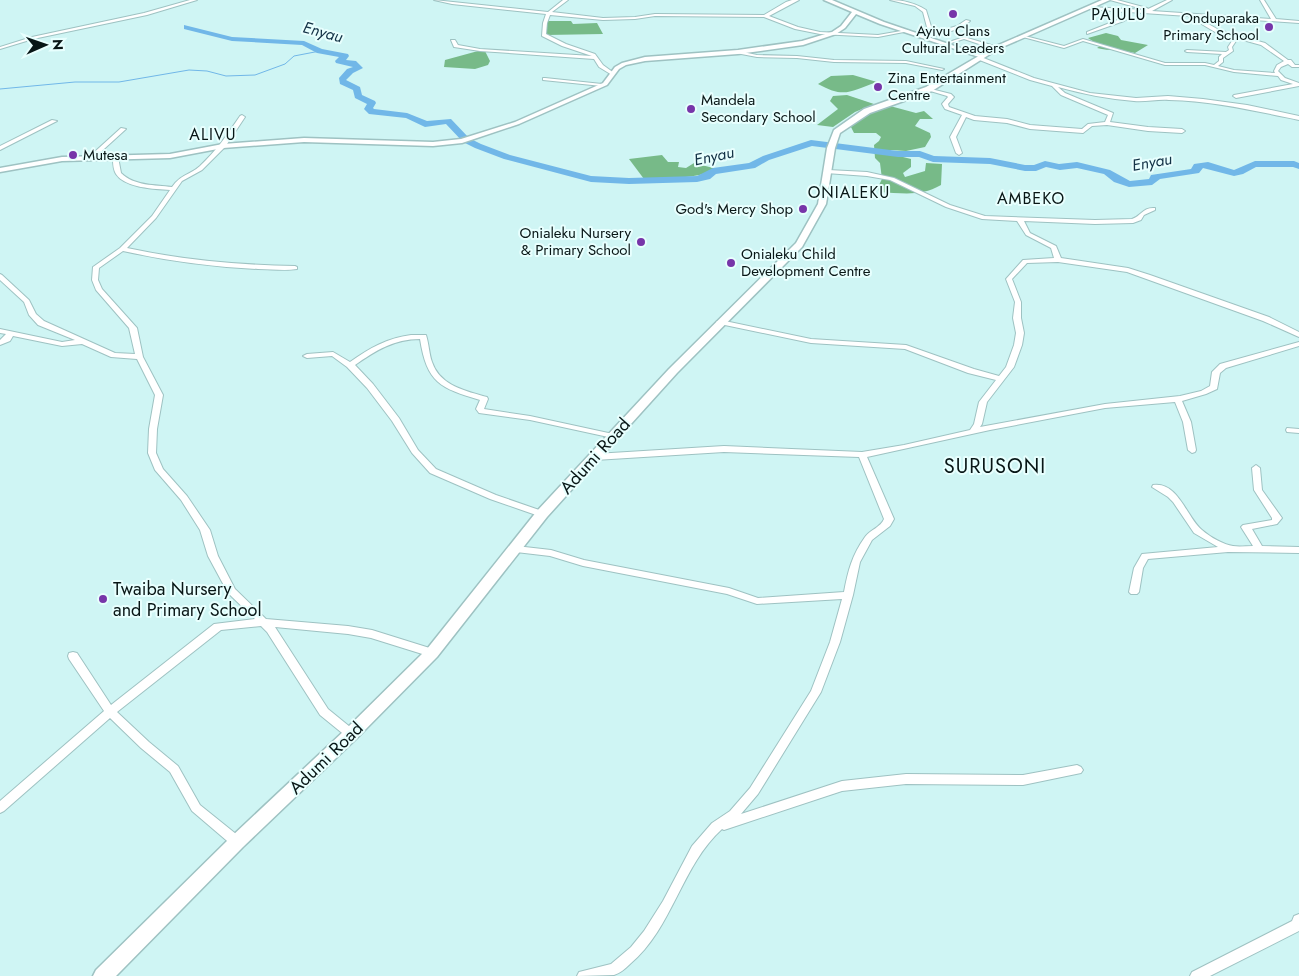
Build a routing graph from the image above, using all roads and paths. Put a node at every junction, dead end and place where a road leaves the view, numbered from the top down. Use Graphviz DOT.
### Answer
graph roads {
  1 [pos="195,0"];
  2 [pos="436,0"];
  3 [pos="566,0"];
  4 [pos="797,0"];
  5 [pos="828,0"];
  6 [pos="892,0"];
  7 [pos="1108,0"];
  8 [pos="1112,0"];
  9 [pos="1170,0"];
  10 [pos="1262,0"];
  11 [pos="1090,8"];
  12 [pos="1152,10"];
  13 [pos="856,12"];
  14 [pos="1126,12"];
  15 [pos="1145,12"];
  16 [pos="550,13"];
  17 [pos="1165,13"];
  18 [pos="1186,14"];
  19 [pos="765,16"];
  20 [pos="1274,20"];
  21 [pos="968,21"];
  22 [pos="1299,22"];
  23 [pos="907,31"];
  24 [pos="834,33"];
  25 [pos="1090,33"];
  26 [pos="1227,34"];
  27 [pos="929,36"];
  28 [pos="1025,37"];
  29 [pos="453,42"];
  30 [pos="945,44"];
  31 [pos="0,48"];
  32 [pos="996,48"];
  33 [pos="1187,51"];
  34 [pos="738,52"];
  35 [pos="1225,53"];
  36 [pos="757,56"];
  37 [pos="980,57"];
  38 [pos="595,58"];
  39 [pos="748,58"];
  40 [pos="1289,61"];
  41 [pos="1214,66"];
  42 [pos="1299,66"];
  43 [pos="942,69"];
  44 [pos="612,74"];
  45 [pos="1279,75"];
  46 [pos="545,79"];
  47 [pos="1298,84"];
  48 [pos="602,85"];
  49 [pos="1054,86"];
  50 [pos="928,89"];
  51 [pos="1236,96"];
  52 [pos="964,116"];
  53 [pos="242,117"];
  54 [pos="1299,118"];
  55 [pos="54,121"];
  56 [pos="1107,123"];
  57 [pos="123,129"];
  58 [pos="1182,131"];
  59 [pos="223,146"];
  60 [pos="0,148"];
  61 [pos="959,153"];
  62 [pos="91,158"];
  63 [pos="116,158"];
  64 [pos="0,170"];
  65 [pos="828,172"];
  66 [pos="173,189"];
  67 [pos="1153,209"];
  68 [pos="1020,220"];
  69 [pos="122,249"];
  70 [pos="1058,260"];
  71 [pos="295,268"];
  72 [pos="0,276"];
  73 [pos="720,322"];
  74 [pos="0,331"];
  75 [pos="10,334"];
  76 [pos="1299,336"];
  77 [pos="80,342"];
  78 [pos="0,343"];
  79 [pos="1299,344"];
  80 [pos="307,356"];
  81 [pos="139,358"];
  82 [pos="350,365"];
  83 [pos="1002,379"];
  84 [pos="1177,398"];
  85 [pos="972,432"];
  86 [pos="613,436"];
  87 [pos="1192,450"];
  88 [pos="862,455"];
  89 [pos="595,456"];
  90 [pos="1256,468"];
  91 [pos="1156,487"];
  92 [pos="542,514"];
  93 [pos="1228,548"];
  94 [pos="516,549"];
  95 [pos="1259,549"];
  96 [pos="1299,550"];
  97 [pos="1134,592"];
  98 [pos="848,595"];
  99 [pos="263,622"];
  100 [pos="432,653"];
  101 [pos="73,656"];
  102 [pos="110,712"];
  103 [pos="351,734"];
  104 [pos="1077,770"];
  105 [pos="0,808"];
  106 [pos="716,827"];
  107 [pos="237,842"];
  108 [pos="1298,924"];
  109 [pos="103,976"];
  110 [pos="584,976"];
  111 [pos="1197,976"];
  1 -- 31 [label="street"];
  2 -- 16 [label="street"];
  3 -- 16 [label="street"];
  4 -- 19 [label="street"];
  5 -- 13 [label="street"];
  6 -- 27 [label="street"];
  7 -- 11 [label="main road, Adumi Road"];
  8 -- 12 [label="street"];
  9 -- 12 [label="street"];
  10 -- 20 [label="street"];
  11 -- 14 [label="street"];
  11 -- 28 [label="main road, Adumi Road"];
  12 -- 15 [label="street"];
  12 -- 17 [label="street"];
  13 -- 23 [label="street"];
  13 -- 24 [label="street"];
  14 -- 15 [label="street"];
  14 -- 25 [label="street"];
  15 -- 17 [label="street"];
  16 -- 19 [label="street"];
  16 -- 38 [label="street"];
  17 -- 18 [label="street"];
  18 -- 20 [label="street"];
  18 -- 26 [label="street"];
  19 -- 24 [label="street"];
  20 -- 22 [label="street"];
  21 -- 27 [label="street"];
  23 -- 24 [label="street"];
  23 -- 27 [label="street"];
  24 -- 34 [label="street"];
  26 -- 35 [label="street"];
  26 -- 40 [label="street"];
  27 -- 30 [label="street"];
  28 -- 32 [label="main road, Adumi Road"];
  28 -- 41 [label="street"];
  29 -- 38 [label="street"];
  30 -- 32 [label="street"];
  30 -- 37 [label="street"];
  32 -- 37 [label="main road, Adumi Road"];
  33 -- 35 [label="street"];
  34 -- 36 [label="street"];
  34 -- 44 [label="street"];
  35 -- 41 [label="street"];
  36 -- 39 [label="street"];
  36 -- 43 [label="street"];
  37 -- 49 [label="street"];
  37 -- 50 [label="main road, Adumi Road"];
  38 -- 44 [label="street"];
  40 -- 42 [label="street"];
  40 -- 45 [label="street"];
  41 -- 45 [label="street"];
  44 -- 48 [label="street"];
  45 -- 47 [label="street"];
  46 -- 48 [label="street"];
  47 -- 51 [label="street"];
  48 -- 59 [label="street"];
  49 -- 54 [label="street"];
  49 -- 56 [label="street"];
  50 -- 52 [label="street"];
  50 -- 65 [label="main road, Adumi Road"];
  52 -- 56 [label="street"];
  52 -- 61 [label="street"];
  53 -- 59 [label="street"];
  55 -- 60 [label="street"];
  56 -- 58 [label="street"];
  57 -- 62 [label="street"];
  59 -- 63 [label="street"];
  59 -- 66 [label="street"];
  62 -- 63 [label="street"];
  62 -- 64 [label="street"];
  63 -- 66 [label="street"];
  65 -- 68 [label="street"];
  65 -- 73 [label="main road, Adumi Road"];
  66 -- 69 [label="street"];
  67 -- 68 [label="street"];
  68 -- 70 [label="street"];
  69 -- 71 [label="street"];
  69 -- 81 [label="street"];
  70 -- 76 [label="street"];
  70 -- 83 [label="street"];
  72 -- 77 [label="street"];
  73 -- 83 [label="street"];
  73 -- 86 [label="main road, Adumi Road"];
  74 -- 75 [label="street"];
  75 -- 77 [label="street"];
  75 -- 78 [label="street"];
  77 -- 81 [label="street"];
  79 -- 84 [label="street"];
  80 -- 82 [label="street"];
  81 -- 99 [label="street"];
  82 -- 86 [label="street"];
  82 -- 92 [label="street"];
  83 -- 85 [label="street"];
  84 -- 85 [label="street"];
  84 -- 87 [label="street"];
  85 -- 88 [label="street"];
  86 -- 89 [label="main road, Adumi Road"];
  88 -- 89 [label="street"];
  88 -- 98 [label="street"];
  89 -- 92 [label="main road, Adumi Road"];
  90 -- 95 [label="street"];
  91 -- 93 [label="street"];
  92 -- 94 [label="main road, Adumi Road"];
  93 -- 95 [label="street"];
  93 -- 97 [label="street"];
  94 -- 98 [label="street"];
  94 -- 100 [label="main road, Adumi Road"];
  95 -- 96 [label="street"];
  98 -- 106 [label="street"];
  99 -- 100 [label="street"];
  99 -- 102 [label="street"];
  99 -- 103 [label="street"];
  100 -- 103 [label="main road, Adumi Road"];
  101 -- 102 [label="street"];
  102 -- 105 [label="street"];
  102 -- 107 [label="street"];
  103 -- 107 [label="main road, Adumi Road"];
  104 -- 106 [label="street"];
  106 -- 110 [label="street"];
  107 -- 109 [label="main road, Adumi Road"];
  108 -- 111 [label="street"];
}
